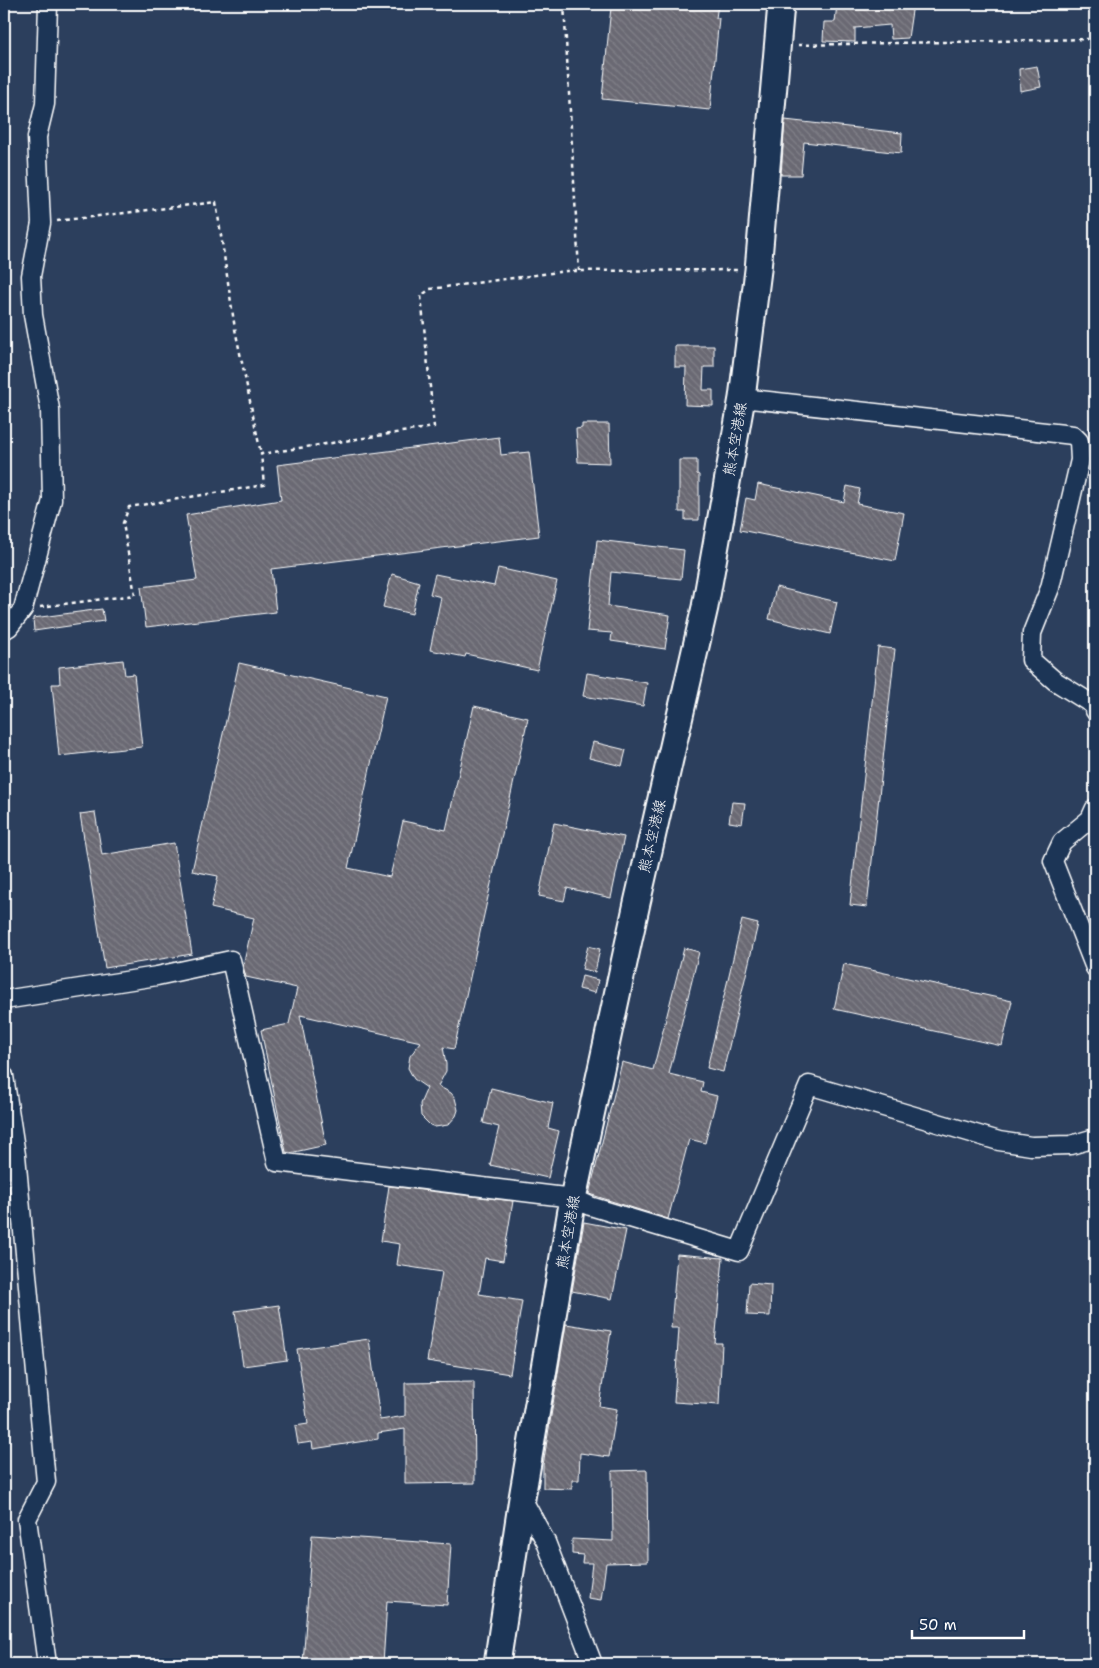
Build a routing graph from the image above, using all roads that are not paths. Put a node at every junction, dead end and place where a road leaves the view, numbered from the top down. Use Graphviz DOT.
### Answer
graph roads {
  1 [pos="48,4"];
  2 [pos="781,4"];
  3 [pos="742,398"];
  4 [pos="4,630"];
  5 [pos="1095,711"];
  6 [pos="1095,808"];
  7 [pos="1095,968"];
  8 [pos="4,1000"];
  9 [pos="4,1076"];
  10 [pos="1095,1138"];
  11 [pos="573,1198"];
  12 [pos="522,1498"];
  13 [pos="47,1664"];
  14 [pos="497,1664"];
  15 [pos="593,1664"];
  1 -- 4 [label="street"];
  2 -- 3 [label="main road, 熊本空港線"];
  3 -- 5 [label="street"];
  3 -- 11 [label="main road, 熊本空港線"];
  6 -- 7 [label="street"];
  8 -- 11 [label="street"];
  9 -- 13 [label="street"];
  10 -- 11 [label="street"];
  11 -- 12 [label="main road, 熊本空港線"];
  12 -- 14 [label="main road, 熊本空港線"];
  12 -- 15 [label="street"];
}
